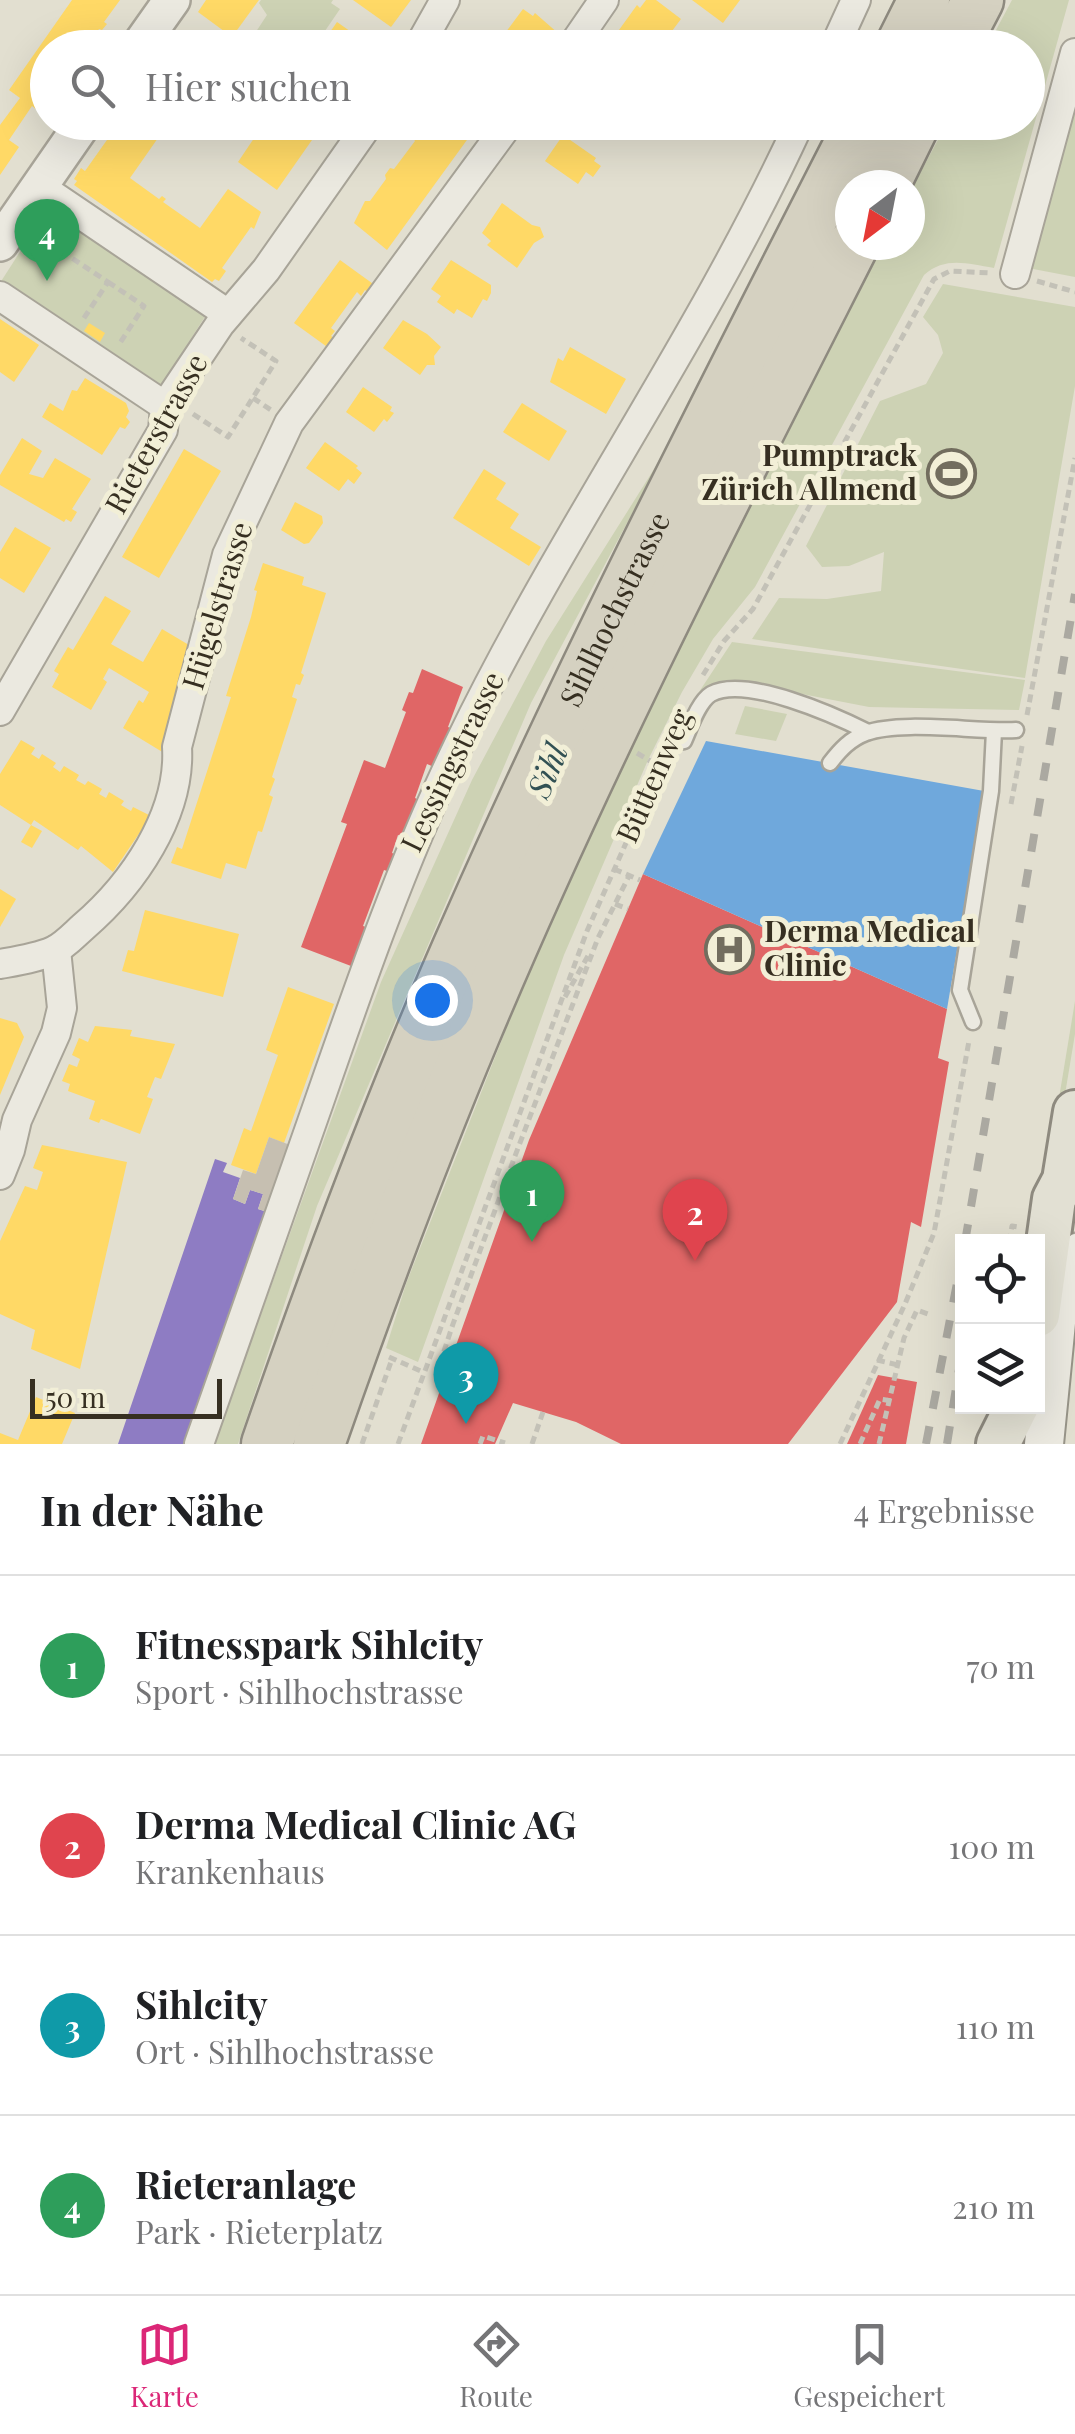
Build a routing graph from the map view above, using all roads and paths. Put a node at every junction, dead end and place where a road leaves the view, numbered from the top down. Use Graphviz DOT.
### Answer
graph roads {
  1 [pos="172,0"];
  2 [pos="445,0"];
  3 [pos="604,0"];
  4 [pos="856,0"];
  5 [pos="924,0"];
  6 [pos="978,0"];
  7 [pos="151,30"];
  8 [pos="428,30"];
  9 [pos="583,30"];
  10 [pos="842,30"];
  11 [pos="909,30"];
  12 [pos="963,30"];
  13 [pos="1075,53"];
  14 [pos="71,140"];
  15 [pos="357,140"];
  16 [pos="497,140"];
  17 [pos="791,140"];
  18 [pos="853,140"];
  19 [pos="907,140"];
  20 [pos="892,170"];
  21 [pos="39,186"];
  22 [pos="14,236"];
  23 [pos="845,260"];
  24 [pos="1015,274"];
  25 [pos="108,282"];
  26 [pos="1075,292"];
  27 [pos="0,296"];
  28 [pos="234,326"];
  29 [pos="76,330"];
  30 [pos="112,354"];
  31 [pos="165,406"];
  32 [pos="193,414"];
  33 [pos="696,687"];
  34 [pos="0,711"];
  35 [pos="1016,730"];
  36 [pos="994,731"];
  37 [pos="868,732"];
  38 [pos="670,743"];
  39 [pos="830,763"];
  40 [pos="614,869"];
  41 [pos="629,876"];
  42 [pos="640,880"];
  43 [pos="606,889"];
  44 [pos="619,896"];
  45 [pos="599,902"];
  46 [pos="614,907"];
  47 [pos="628,909"];
  48 [pos="594,914"];
  49 [pos="608,920"];
  50 [pos="598,938"];
  51 [pos="56,950"];
  52 [pos="0,964"];
  53 [pos="556,1012"];
  54 [pos="973,1022"];
  55 [pos="550,1028"];
  56 [pos="562,1032"];
  57 [pos="527,1092"];
  58 [pos="538,1096"];
  59 [pos="1075,1112"];
  60 [pos="504,1152"];
  61 [pos="515,1156"];
  62 [pos="0,1175"];
  63 [pos="1075,1241"];
  64 [pos="465,1258"];
  65 [pos="476,1262"];
  66 [pos="460,1272"];
  67 [pos="471,1276"];
  68 [pos="454,1288"];
  69 [pos="465,1292"];
  70 [pos="1050,1298"];
  71 [pos="932,1315"];
  72 [pos="444,1316"];
  73 [pos="454,1320"];
  74 [pos="384,1355"];
  75 [pos="392,1359"];
  76 [pos="877,1360"];
  77 [pos="898,1364"];
  78 [pos="423,1372"];
  79 [pos="441,1376"];
  80 [pos="892,1401"];
  81 [pos="542,1412"];
  82 [pos="1012,1414"];
  83 [pos="200,1444"];
  84 [pos="268,1444"];
  85 [pos="319,1444"];
  86 [pos="362,1444"];
  87 [pos="398,1444"];
  88 [pos="480,1444"];
  89 [pos="505,1444"];
  90 [pos="532,1444"];
  91 [pos="860,1444"];
  92 [pos="879,1444"];
  93 [pos="998,1444"];
  94 [pos="1044,1444"];
  1 -- 7 [label="street"];
  2 -- 8 [label="street"];
  3 -- 9 [label="street"];
  4 -- 10 [label="street"];
  5 -- 11 [label="highway"];
  6 -- 12 [label="highway"];
  13 -- 24 [label="street"];
  14 -- 21 [label="street"];
  15 -- 28 [label="street, Rieterstrasse"];
  16 -- 51 [label="street, Hügelstrasse"];
  17 -- 83 [label="street, Lessingstrasse"];
  18 -- 84 [label="highway, Sihlhochstrasse"];
  19 -- 20 [label="highway"];
  21 -- 22 [label="street"];
  21 -- 28 [label="street"];
  22 -- 25 [label="path"];
  23 -- 85 [label="highway, Sihlhochstrasse"];
  24 -- 26 [label="path, Büttenweg"];
  24 -- 33 [label="path, Büttenweg"];
  25 -- 29 [label="path"];
  25 -- 30 [label="path"];
  27 -- 31 [label="street"];
  28 -- 31 [label="street, Rieterstrasse"];
  28 -- 32 [label="path"];
  31 -- 34 [label="street, Rieterstrasse"];
  35 -- 36 [label="lane"];
  36 -- 37 [label="lane"];
  36 -- 54 [label="lane"];
  37 -- 38 [label="lane"];
  37 -- 39 [label="lane"];
  38 -- 40 [label="path, Büttenweg"];
  40 -- 41 [label="path"];
  40 -- 43 [label="path, Büttenweg"];
  41 -- 42 [label="path"];
  41 -- 44 [label="path"];
  43 -- 44 [label="path"];
  43 -- 45 [label="path, Büttenweg"];
  44 -- 46 [label="path"];
  45 -- 46 [label="path"];
  45 -- 48 [label="path, Büttenweg"];
  46 -- 47 [label="path"];
  46 -- 49 [label="path"];
  48 -- 49 [label="path"];
  48 -- 53 [label="path, Büttenweg"];
  49 -- 50 [label="path"];
  50 -- 53 [label="path"];
  50 -- 56 [label="path"];
  51 -- 52 [label="street, Hügelstrasse"];
  51 -- 62 [label="street"];
  53 -- 55 [label="path, Büttenweg"];
  55 -- 56 [label="path"];
  55 -- 57 [label="path, Büttenweg"];
  56 -- 58 [label="path"];
  57 -- 58 [label="path"];
  57 -- 60 [label="path, Büttenweg"];
  58 -- 61 [label="path"];
  59 -- 70 [label="main road"];
  60 -- 61 [label="path"];
  60 -- 64 [label="path, Büttenweg"];
  61 -- 65 [label="path"];
  63 -- 70 [label="lane"];
  64 -- 65 [label="path"];
  64 -- 66 [label="path, Büttenweg"];
  65 -- 67 [label="path"];
  66 -- 67 [label="path"];
  66 -- 68 [label="path, Büttenweg"];
  67 -- 69 [label="path"];
  68 -- 69 [label="path"];
  68 -- 72 [label="path, Büttenweg"];
  69 -- 73 [label="path"];
  70 -- 94 [label="main road"];
  71 -- 77 [label="path"];
  72 -- 73 [label="path"];
  72 -- 78 [label="path, Büttenweg"];
  73 -- 79 [label="path"];
  74 -- 75 [label="path"];
  75 -- 78 [label="path"];
  75 -- 86 [label="path"];
  76 -- 77 [label="path"];
  77 -- 80 [label="path"];
  78 -- 87 [label="path, Büttenweg"];
  80 -- 91 [label="path"];
  80 -- 92 [label="path"];
  81 -- 90 [label="path"];
  82 -- 93 [label="main road"];
  88 -- 89 [label="path"];
}
